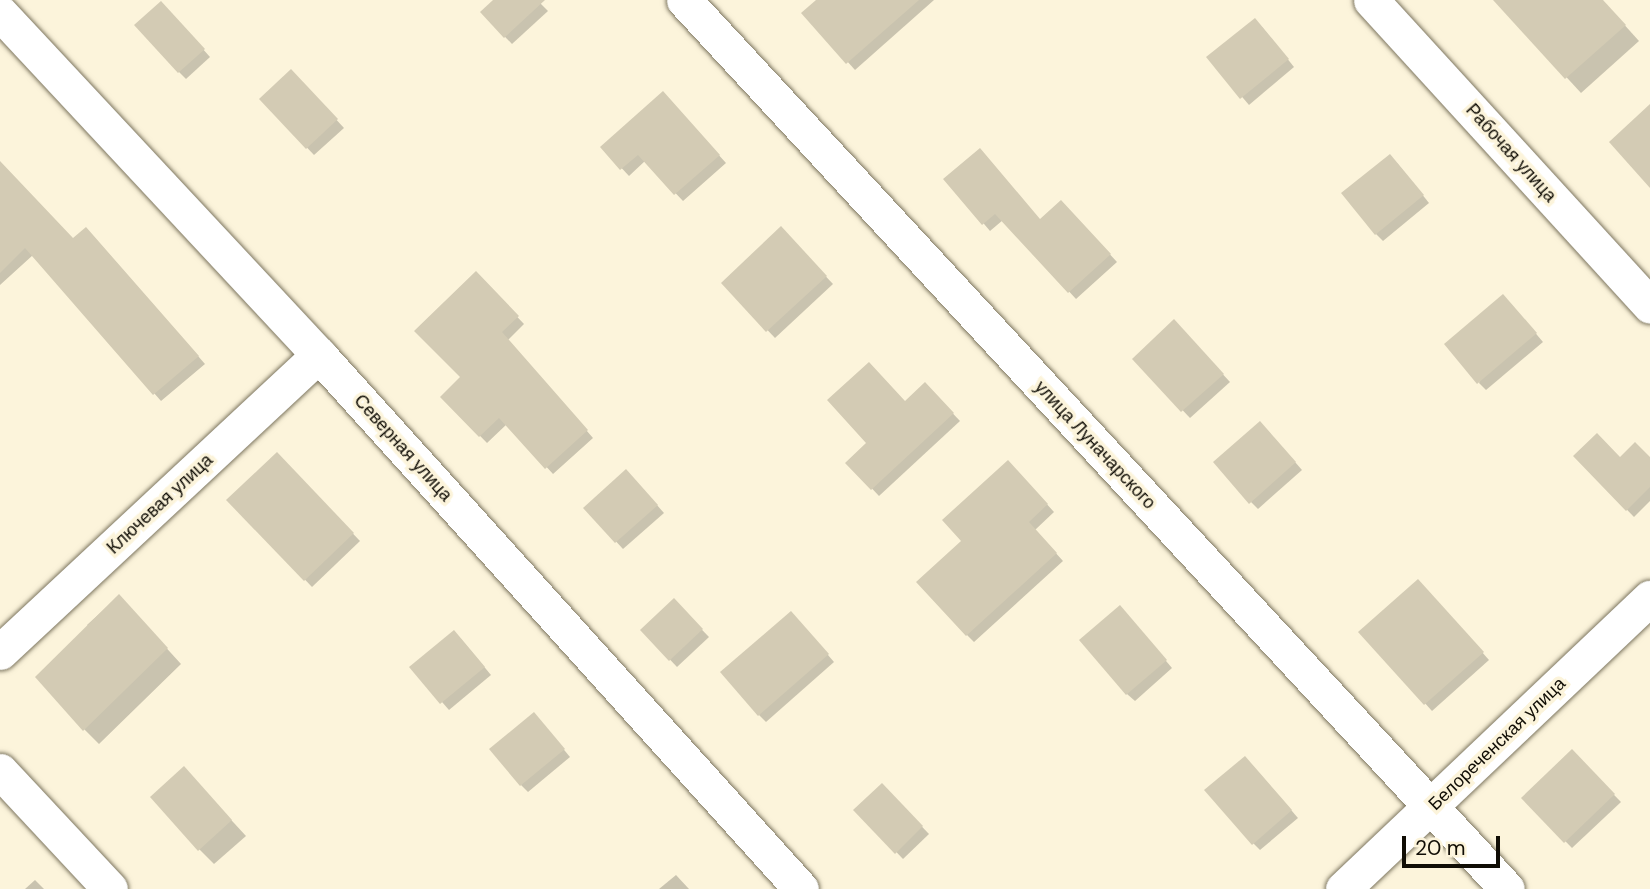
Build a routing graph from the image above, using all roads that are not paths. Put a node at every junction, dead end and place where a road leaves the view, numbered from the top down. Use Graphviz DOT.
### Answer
graph roads {
  1 [pos="1371,0"];
  2 [pos="691,2"];
  3 [pos="0,13"];
  4 [pos="1650,306"];
  5 [pos="319,355"];
  6 [pos="1650,598"];
  7 [pos="0,652"];
  8 [pos="0,771"];
  9 [pos="1431,808"];
  10 [pos="110,889"];
  11 [pos="801,889"];
  12 [pos="1343,889"];
  13 [pos="1507,889"];
  1 -- 4 [label="street, Рабочая улица"];
  2 -- 9 [label="street, улица Луначарского"];
  3 -- 5 [label="street, Северная улица"];
  5 -- 7 [label="street, Ключевая улица"];
  5 -- 11 [label="street, Северная улица"];
  6 -- 9 [label="street, Белореченская улица"];
  8 -- 10 [label="street"];
  9 -- 12 [label="street, Белореченская улица"];
  9 -- 13 [label="street, улица Луначарского"];
}
